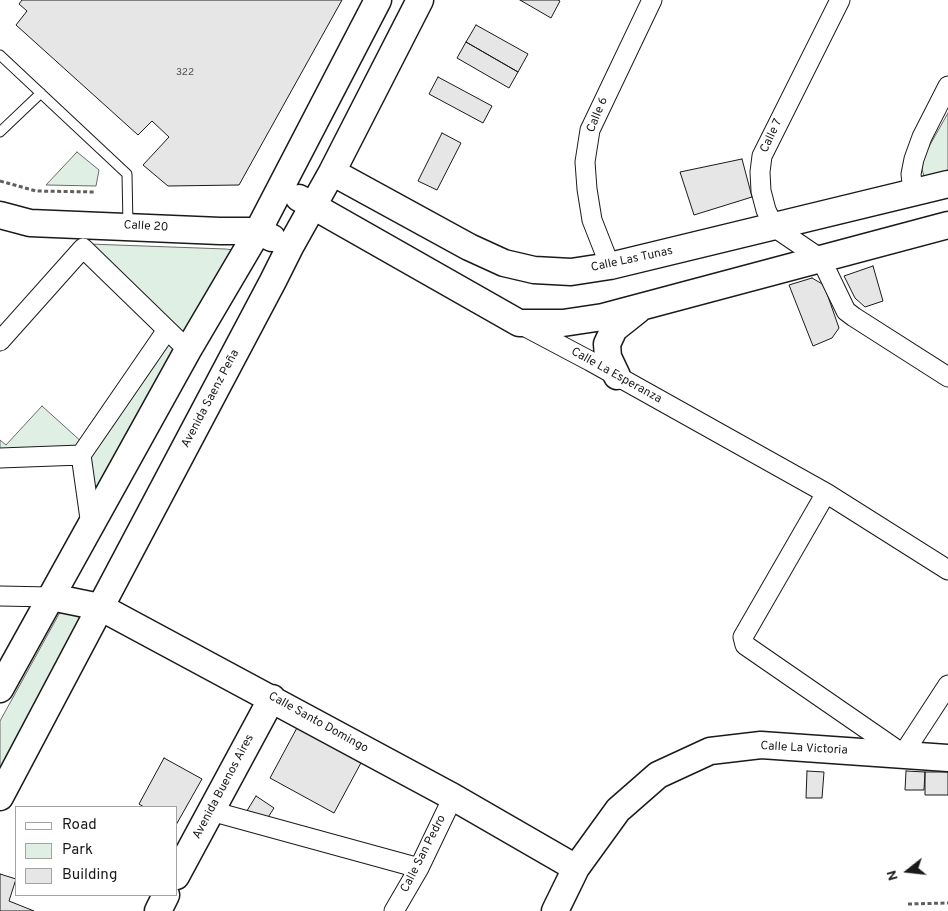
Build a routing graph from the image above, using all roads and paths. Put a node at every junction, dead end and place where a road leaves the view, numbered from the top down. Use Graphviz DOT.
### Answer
graph roads {
  1 [pos="378,0"];
  2 [pos="652,0"];
  3 [pos="840,0"];
  4 [pos="417,1"];
  5 [pos="0,55"];
  6 [pos="948,86"];
  7 [pos="41,93"];
  8 [pos="0,132"];
  9 [pos="332,172"];
  10 [pos="0,181"];
  11 [pos="948,184"];
  12 [pos="281,188"];
  13 [pos="95,192"];
  14 [pos="913,193"];
  15 [pos="313,206"];
  16 [pos="0,215"];
  17 [pos="948,225"];
  18 [pos="128,226"];
  19 [pos="774,227"];
  20 [pos="258,231"];
  21 [pos="290,247"];
  22 [pos="469,247"];
  23 [pos="821,260"];
  24 [pos="610,266"];
  25 [pos="450,284"];
  26 [pos="644,306"];
  27 [pos="519,323"];
  28 [pos="167,330"];
  29 [pos="0,342"];
  30 [pos="188,350"];
  31 [pos="618,376"];
  32 [pos="948,377"];
  33 [pos="0,444"];
  34 [pos="81,455"];
  35 [pos="7,458"];
  36 [pos="826,493"];
  37 [pos="90,526"];
  38 [pos="948,570"];
  39 [pos="0,596"];
  40 [pos="52,597"];
  41 [pos="100,607"];
  42 [pos="948,685"];
  43 [pos="0,689"];
  44 [pos="272,698"];
  45 [pos="903,754"];
  46 [pos="948,758"];
  47 [pos="453,796"];
  48 [pos="0,797"];
  49 [pos="211,812"];
  50 [pos="419,868"];
  51 [pos="576,868"];
  52 [pos="178,872"];
  53 [pos="166,896"];
  54 [pos="948,903"];
  55 [pos="908,904"];
  56 [pos="158,911"];
  57 [pos="394,911"];
  58 [pos="555,911"];
  1 -- 12 [label="main road"];
  2 -- 24 [label="street, Calle 6"];
  3 -- 19 [label="street, Calle 7"];
  4 -- 9 [label="main road, Avenida Saenz Peña"];
  5 -- 7 [label="lane"];
  6 -- 14 [label="street"];
  7 -- 8 [label="lane"];
  7 -- 18 [label="lane"];
  9 -- 15 [label="main road, Avenida Saenz Peña"];
  9 -- 22 [label="main road, Calle Las Tunas"];
  10 -- 13 [label="path"];
  11 -- 14 [label="main road, Calle Las Tunas"];
  12 -- 15 [label="main road, Calle La Esperanza"];
  12 -- 20 [label="main road"];
  14 -- 19 [label="main road, Calle Las Tunas"];
  15 -- 21 [label="main road, Avenida Saenz Peña"];
  15 -- 25 [label="main road, Calle La Esperanza"];
  16 -- 18 [label="main road, Calle 20"];
  17 -- 23 [label="main road"];
  18 -- 20 [label="main road, Calle 20"];
  19 -- 23 [label="street"];
  19 -- 24 [label="main road, Calle Las Tunas"];
  20 -- 21 [label="main road, Calle 20"];
  20 -- 30 [label="main road"];
  21 -- 41 [label="main road, Avenida Saenz Peña"];
  22 -- 24 [label="main road, Calle Las Tunas"];
  22 -- 25 [label="main road"];
  23 -- 26 [label="main road"];
  23 -- 32 [label="street"];
  25 -- 27 [label="main road, Calle La Esperanza"];
  26 -- 27 [label="main road"];
  26 -- 31 [label="main road"];
  27 -- 31 [label="street, Calle La Esperanza"];
  28 -- 29 [label="street"];
  28 -- 30 [label="street"];
  28 -- 34 [label="street"];
  30 -- 37 [label="main road"];
  31 -- 36 [label="street, Calle La Esperanza"];
  33 -- 35 [label="street"];
  34 -- 35 [label="street"];
  34 -- 37 [label="street"];
  36 -- 38 [label="street, Calle La Esperanza"];
  36 -- 45 [label="street"];
  37 -- 40 [label="main road"];
  39 -- 40 [label="street"];
  40 -- 41 [label="main road, Calle Santo Domingo"];
  40 -- 43 [label="main road"];
  41 -- 44 [label="main road, Calle Santo Domingo"];
  41 -- 48 [label="main road, Avenida Saenz Peña"];
  42 -- 45 [label="street"];
  44 -- 47 [label="main road, Calle Santo Domingo"];
  44 -- 49 [label="main road, Avenida Buenos Aires"];
  45 -- 46 [label="main road, Calle La Victoria"];
  45 -- 51 [label="main road, Calle La Victoria"];
  47 -- 50 [label="street, Calle San Pedro"];
  47 -- 51 [label="main road, Calle Santo Domingo"];
  49 -- 50 [label="street"];
  49 -- 52 [label="main road, Avenida Buenos Aires"];
  50 -- 57 [label="street, Calle San Pedro"];
  51 -- 58 [label="main road, Calle La Victoria"];
  53 -- 56 [label="main road"];
  54 -- 55 [label="path"];
}
